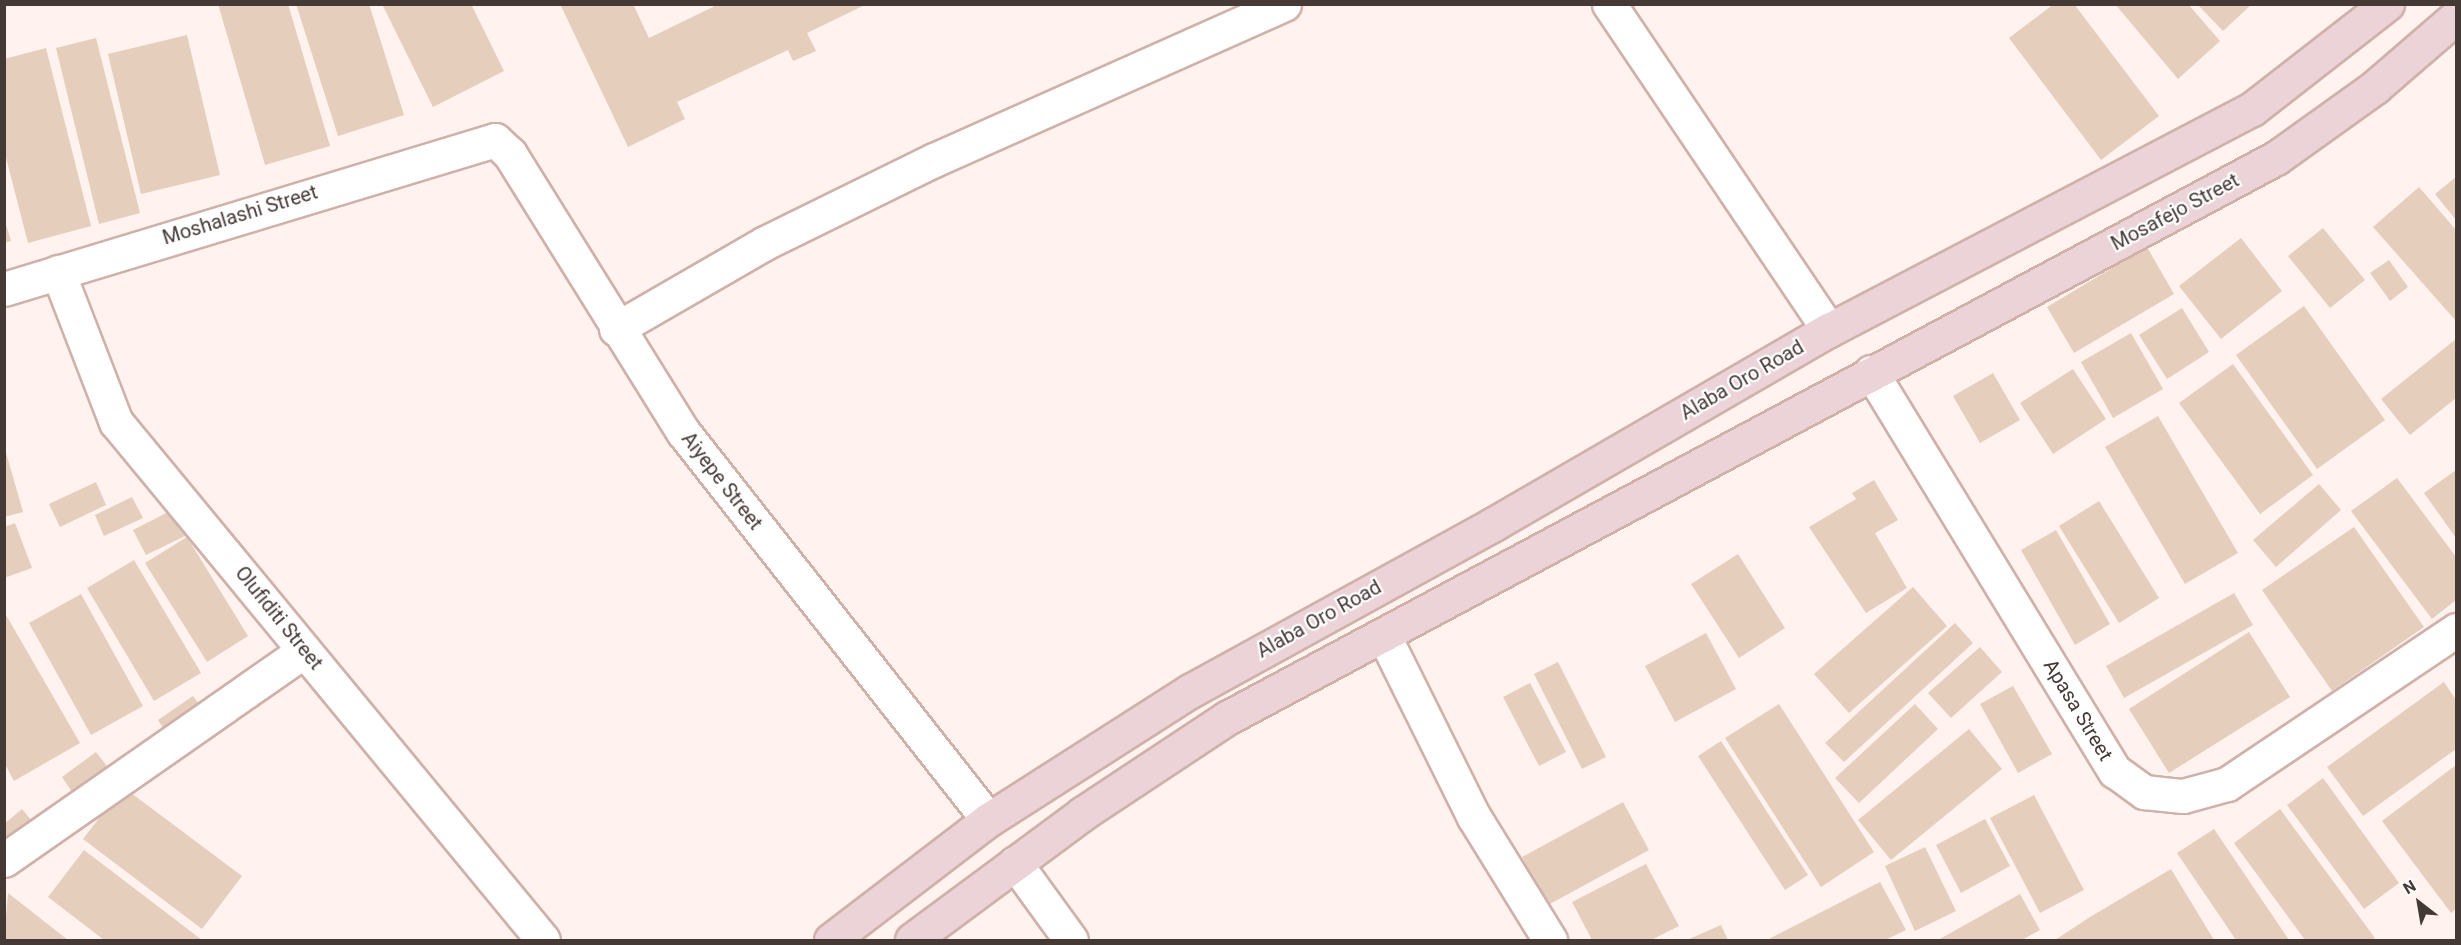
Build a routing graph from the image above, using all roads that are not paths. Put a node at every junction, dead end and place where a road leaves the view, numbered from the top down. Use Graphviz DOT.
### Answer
graph roads {
  1 [pos="1284,4"];
  2 [pos="1609,4"];
  3 [pos="2386,4"];
  4 [pos="2457,17"];
  5 [pos="475,141"];
  6 [pos="58,272"];
  7 [pos="4,289"];
  8 [pos="616,329"];
  9 [pos="1828,330"];
  10 [pos="1871,372"];
  11 [pos="1492,525"];
  12 [pos="1516,565"];
  13 [pos="2455,635"];
  14 [pos="1384,636"];
  15 [pos="304,651"];
  16 [pos="988,820"];
  17 [pos="4,860"];
  18 [pos="1015,863"];
  19 [pos="543,940"];
  20 [pos="831,940"];
  21 [pos="912,940"];
  22 [pos="1071,940"];
  23 [pos="1550,940"];
  1 -- 8 [label="street"];
  2 -- 9 [label="street"];
  3 -- 9 [label="main road"];
  4 -- 10 [label="main road, Mosafejo Street"];
  5 -- 6 [label="street, Moshalashi Street"];
  5 -- 8 [label="street, Aiyepe Street"];
  6 -- 7 [label="street, Moshalashi Street"];
  6 -- 15 [label="street, Olufiditi Street"];
  8 -- 16 [label="street, Aiyepe Street"];
  9 -- 11 [label="main road, Alaba Oro Road"];
  10 -- 12 [label="main road"];
  10 -- 13 [label="street, Apasa Street"];
  11 -- 12 [label="main road"];
  11 -- 16 [label="main road, Alaba Oro Road"];
  12 -- 14 [label="main road"];
  14 -- 18 [label="main road"];
  14 -- 23 [label="street"];
  15 -- 17 [label="street"];
  15 -- 19 [label="street, Olufiditi Street"];
  16 -- 20 [label="main road, Alaba Oro Road"];
  18 -- 21 [label="main road"];
  18 -- 22 [label="street"];
}
